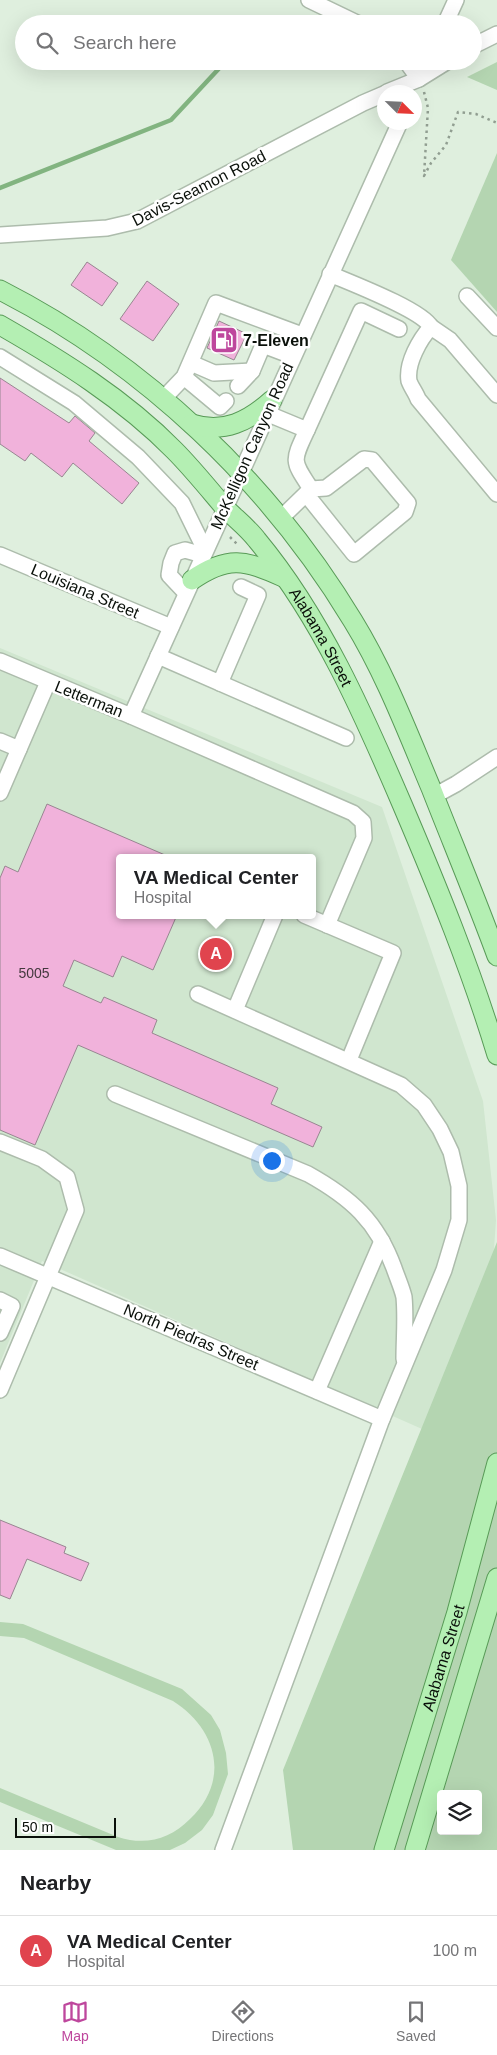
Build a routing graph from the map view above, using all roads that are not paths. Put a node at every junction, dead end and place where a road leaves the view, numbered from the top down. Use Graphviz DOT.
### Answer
graph roads {
  1 [pos="309,0"];
  2 [pos="456,0"];
  3 [pos="341,15"];
  4 [pos="449,15"];
  5 [pos="497,34"];
  6 [pos="482,42"];
  7 [pos="410,70"];
  8 [pos="424,70"];
  9 [pos="436,70"];
  10 [pos="416,85"];
  11 [pos="416,85"];
  12 [pos="417,85"];
  13 [pos="377,97"];
  14 [pos="396,130"];
  15 [pos="0,235"];
  16 [pos="330,274"];
  17 [pos="0,290"];
  18 [pos="374,294"];
  19 [pos="467,296"];
  20 [pos="361,311"];
  21 [pos="272,324"];
  22 [pos="0,325"];
  23 [pos="431,327"];
  24 [pos="497,328"];
  25 [pos="399,329"];
  26 [pos="302,335"];
  27 [pos="263,345"];
  28 [pos="292,356"];
  29 [pos="0,357"];
  30 [pos="191,363"];
  31 [pos="252,371"];
  32 [pos="184,377"];
  33 [pos="238,386"];
  34 [pos="497,395"];
  35 [pos="163,399"];
  36 [pos="226,401"];
  37 [pos="270,406"];
  38 [pos="192,424"];
  39 [pos="307,430"];
  40 [pos="240,472"];
  41 [pos="309,492"];
  42 [pos="497,494"];
  43 [pos="225,507"];
  44 [pos="281,518"];
  45 [pos="204,552"];
  46 [pos="0,555"];
  47 [pos="286,578"];
  48 [pos="189,586"];
  49 [pos="242,587"];
  50 [pos="171,627"];
  51 [pos="158,656"];
  52 [pos="0,661"];
  53 [pos="48,682"];
  54 [pos="220,683"];
  55 [pos="131,716"];
  56 [pos="346,738"];
  57 [pos="0,741"];
  58 [pos="19,749"];
  59 [pos="497,757"];
  60 [pos="0,793"];
  61 [pos="434,796"];
  62 [pos="273,919"];
  63 [pos="313,919"];
  64 [pos="327,925"];
  65 [pos="497,956"];
  66 [pos="198,994"];
  67 [pos="235,1010"];
  68 [pos="497,1055"];
  69 [pos="349,1060"];
  70 [pos="115,1094"];
  71 [pos="0,1142"];
  72 [pos="382,1241"];
  73 [pos="0,1256"];
  74 [pos="48,1276"];
  75 [pos="0,1300"];
  76 [pos="0,1333"];
  77 [pos="0,1343"];
  78 [pos="16,1350"];
  79 [pos="404,1368"];
  80 [pos="0,1390"];
  81 [pos="317,1391"];
  82 [pos="382,1419"];
  83 [pos="497,1462"];
  84 [pos="497,1578"];
  85 [pos="223,1850"];
  86 [pos="384,1850"];
  87 [pos="415,1850"];
  1 -- 3 [label="street"];
  2 -- 4 [label="street"];
  5 -- 6 [label="street"];
  7 -- 10 [label="street"];
  8 -- 11 [label="street"];
  9 -- 12 [label="street, Davis-Seamon Road"];
  13 -- 15 [label="street, Davis-Seamon Road"];
  14 -- 16 [label="street, McKelligon Canyon Road"];
  16 -- 18 [label="street"];
  16 -- 26 [label="street, McKelligon Canyon Road"];
  17 -- 35 [label="main road"];
  18 -- 20 [label="street"];
  18 -- 23 [label="street"];
  19 -- 24 [label="street"];
  20 -- 25 [label="street"];
  20 -- 39 [label="street"];
  21 -- 26 [label="street"];
  21 -- 27 [label="street"];
  21 -- 30 [label="street"];
  22 -- 43 [label="main road, Alabama Street"];
  23 -- 34 [label="street"];
  23 -- 42 [label="street"];
  26 -- 28 [label="street, McKelligon Canyon Road"];
  27 -- 28 [label="street"];
  27 -- 31 [label="street"];
  28 -- 37 [label="street, McKelligon Canyon Road"];
  29 -- 45 [label="street"];
  30 -- 31 [label="street"];
  30 -- 32 [label="street"];
  31 -- 33 [label="street"];
  32 -- 35 [label="street"];
  32 -- 36 [label="street"];
  35 -- 38 [label="main road"];
  37 -- 38 [label="main road"];
  37 -- 39 [label="street"];
  37 -- 40 [label="street, McKelligon Canyon Road"];
  38 -- 40 [label="main road"];
  39 -- 41 [label="street"];
  40 -- 43 [label="street, McKelligon Canyon Road"];
  40 -- 44 [label="main road"];
  41 -- 41 [label="street"];
  41 -- 44 [label="street"];
  43 -- 45 [label="street, McKelligon Canyon Road"];
  43 -- 47 [label="main road, Alabama Street"];
  44 -- 61 [label="main road"];
  45 -- 48 [label="street, McKelligon Canyon Road"];
  45 -- 48 [label="street"];
  46 -- 50 [label="street, Louisiana Street"];
  47 -- 48 [label="main road"];
  47 -- 68 [label="main road, Alabama Street"];
  48 -- 50 [label="street, McKelligon Canyon Road"];
  49 -- 54 [label="street"];
  50 -- 51 [label="street, McKelligon Canyon Road"];
  51 -- 54 [label="street"];
  51 -- 55 [label="street, McKelligon Canyon Road"];
  52 -- 53 [label="street"];
  53 -- 55 [label="street, Letterman"];
  53 -- 58 [label="street, Letterman"];
  54 -- 56 [label="street"];
  55 -- 64 [label="street, Letterman"];
  57 -- 58 [label="street"];
  58 -- 60 [label="street, Letterman"];
  59 -- 61 [label="street"];
  61 -- 65 [label="main road"];
  62 -- 67 [label="street"];
  63 -- 64 [label="street"];
  64 -- 69 [label="street"];
  66 -- 67 [label="street"];
  67 -- 69 [label="street"];
  69 -- 79 [label="street"];
  70 -- 72 [label="street"];
  71 -- 74 [label="street"];
  72 -- 79 [label="street"];
  72 -- 81 [label="street"];
  73 -- 74 [label="street, North Piedras Street"];
  74 -- 78 [label="street"];
  74 -- 81 [label="street, North Piedras Street"];
  75 -- 76 [label="street"];
  77 -- 78 [label="street"];
  78 -- 80 [label="street"];
  79 -- 82 [label="street"];
  81 -- 82 [label="street, North Piedras Street"];
  82 -- 85 [label="street"];
  83 -- 86 [label="main road, Alabama Street"];
  84 -- 87 [label="main road, Alabama Street"];
}
